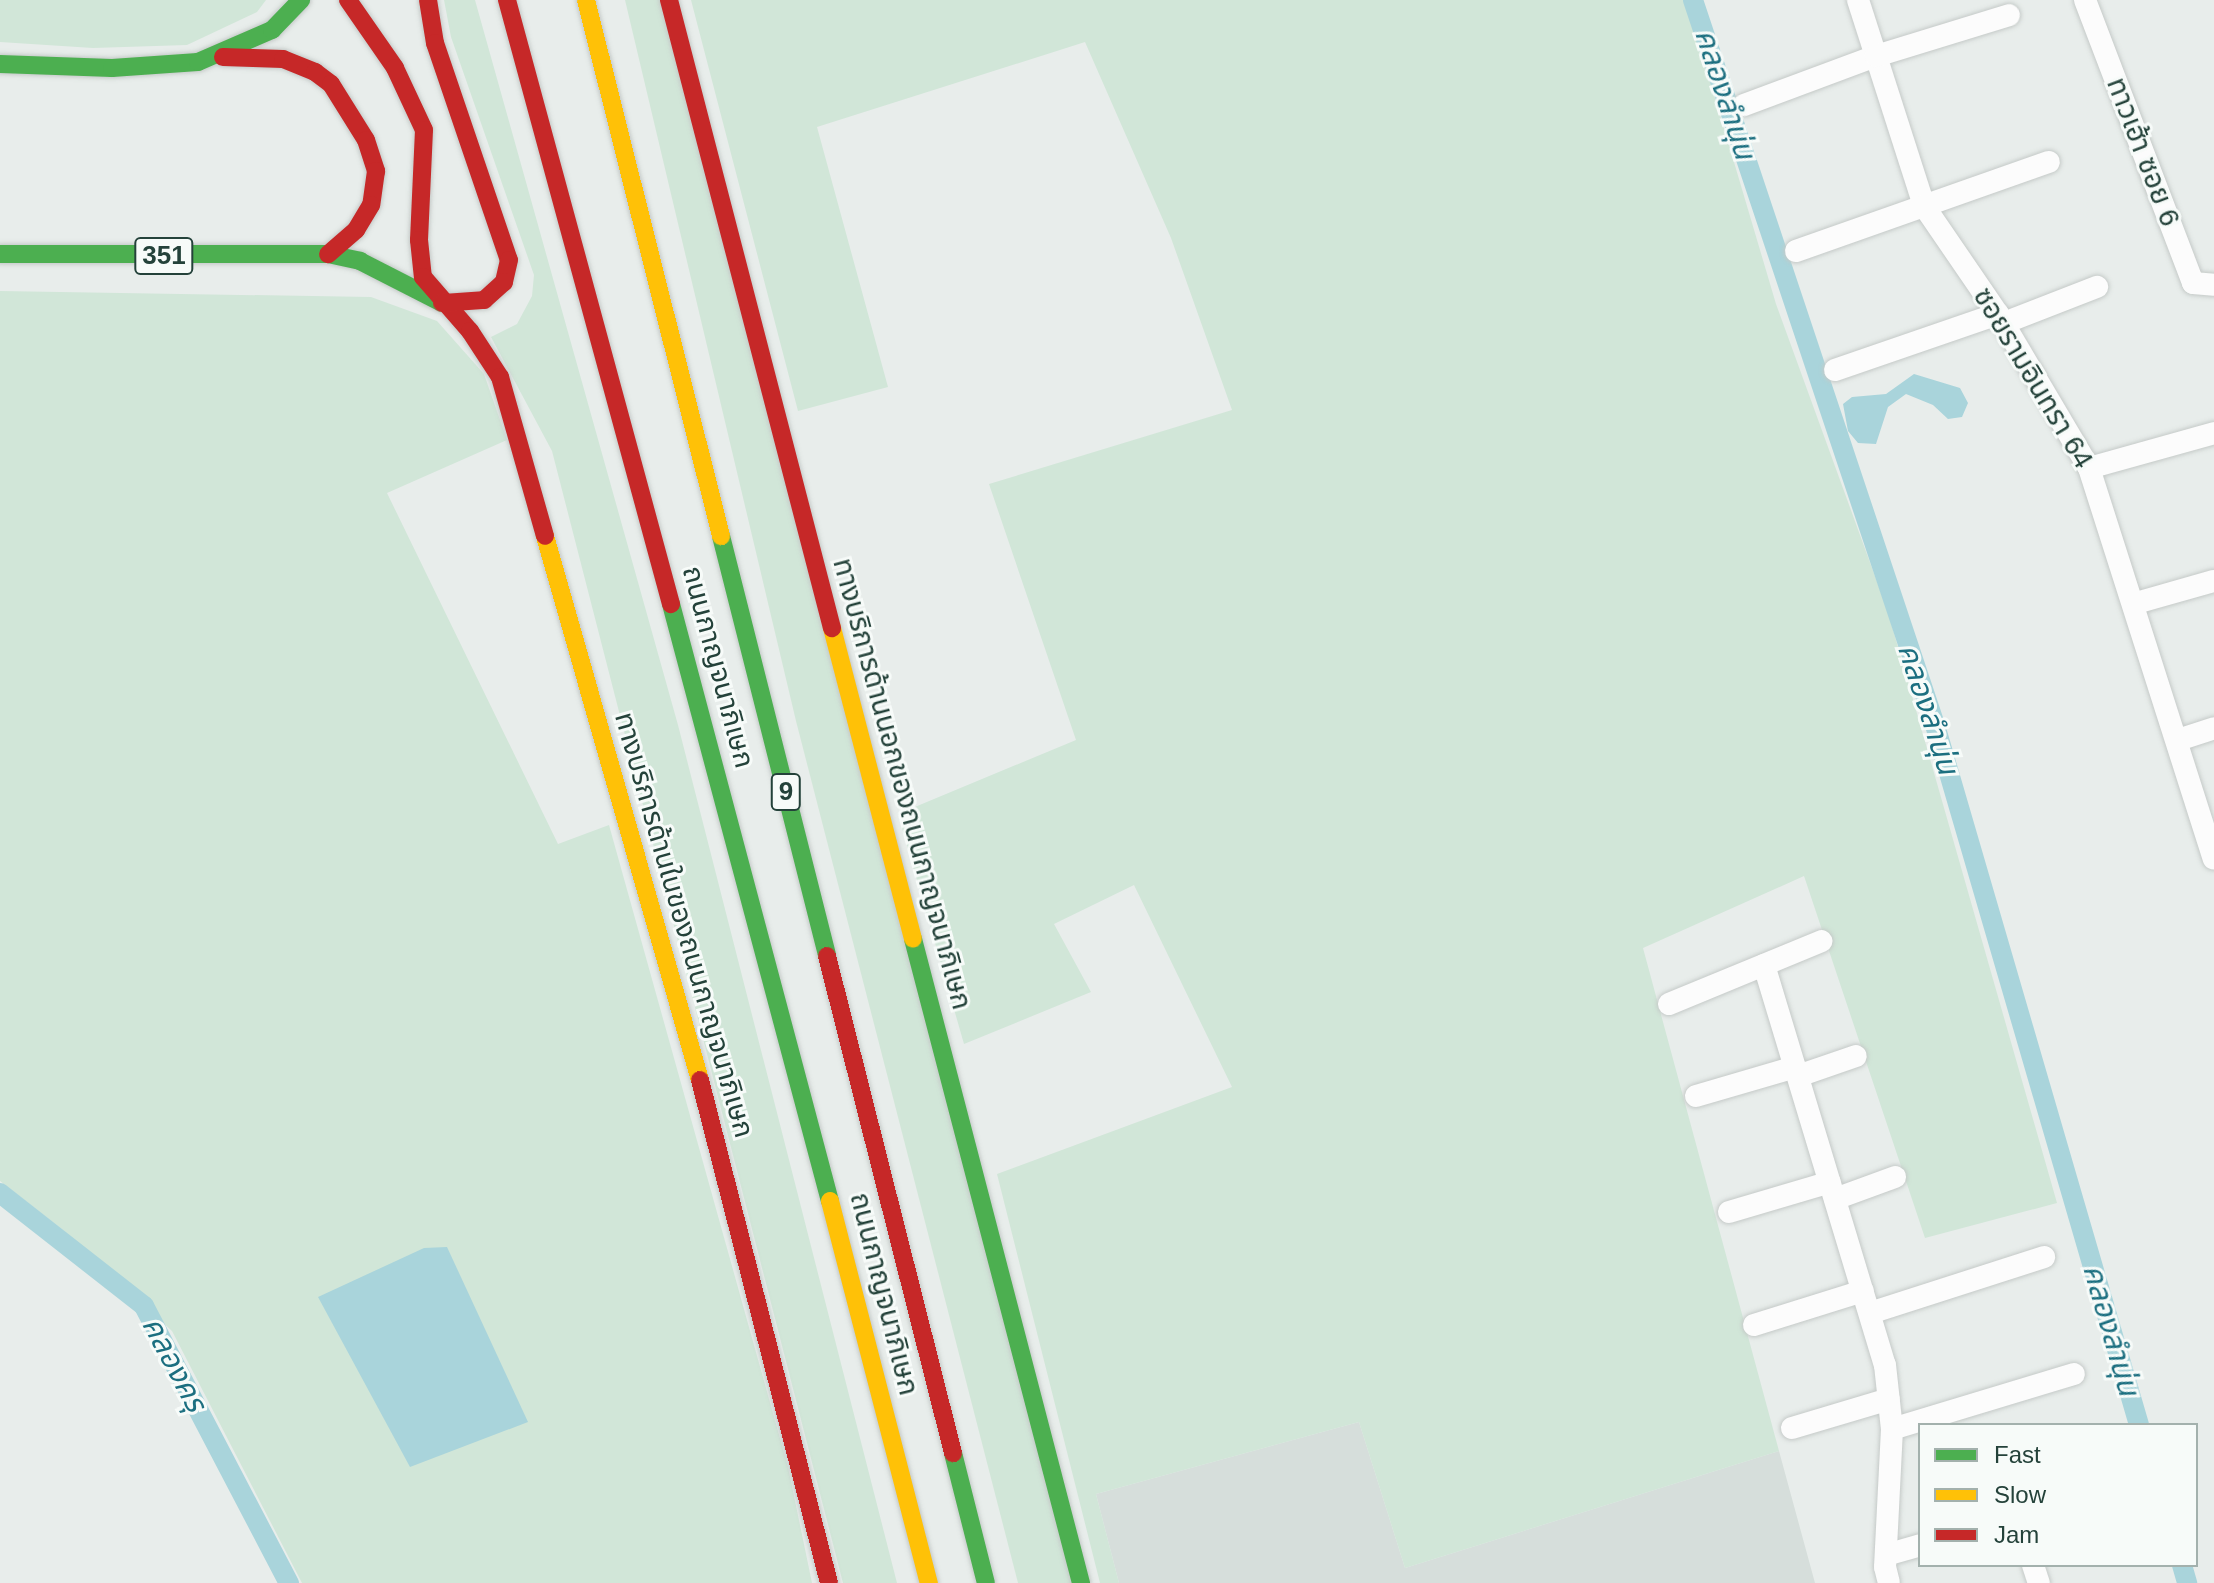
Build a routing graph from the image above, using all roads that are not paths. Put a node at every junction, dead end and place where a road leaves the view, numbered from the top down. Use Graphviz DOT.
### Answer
graph roads {
  1 [pos="301,0"];
  2 [pos="348,0"];
  3 [pos="428,0"];
  4 [pos="507,0"];
  5 [pos="586,0"];
  6 [pos="669,0"];
  7 [pos="1858,0"];
  8 [pos="2085,0"];
  9 [pos="2009,15"];
  10 [pos="1876,56"];
  11 [pos="219,57"];
  12 [pos="0,64"];
  13 [pos="1744,105"];
  14 [pos="2049,162"];
  15 [pos="1924,206"];
  16 [pos="1796,251"];
  17 [pos="0,254"];
  18 [pos="328,254"];
  19 [pos="2214,285"];
  20 [pos="2097,287"];
  21 [pos="442,303"];
  22 [pos="2001,318"];
  23 [pos="1835,370"];
  24 [pos="2214,433"];
  25 [pos="2089,468"];
  26 [pos="2214,581"];
  27 [pos="2136,603"];
  28 [pos="2214,728"];
  29 [pos="2178,740"];
  30 [pos="2214,859"];
  31 [pos="1822,941"];
  32 [pos="1764,965"];
  33 [pos="1669,1004"];
  34 [pos="1856,1056"];
  35 [pos="1797,1071"];
  36 [pos="1696,1096"];
  37 [pos="1895,1177"];
  38 [pos="1832,1190"];
  39 [pos="1729,1212"];
  40 [pos="2044,1257"];
  41 [pos="1863,1291"];
  42 [pos="1870,1313"];
  43 [pos="1754,1325"];
  44 [pos="2074,1374"];
  45 [pos="1889,1399"];
  46 [pos="1792,1428"];
  47 [pos="1892,1429"];
  48 [pos="1918,1546"];
  49 [pos="1886,1555"];
  50 [pos="829,1583"];
  51 [pos="929,1583"];
  52 [pos="986,1583"];
  53 [pos="1081,1583"];
  54 [pos="1889,1583"];
  1 -- 11 [label="main road"];
  2 -- 21 [label="main road, ทางบริการด้านในของถนนกาญจนาภิเษก"];
  3 -- 21 [label="main road"];
  4 -- 51 [label="main road, ถนนกาญจนาภิเษก / 9"];
  5 -- 52 [label="main road, ถนนกาญจนาภิเษก / 9"];
  6 -- 53 [label="main road, ทางบริการด้านนอกของถนนกาญจนาภิเษก"];
  7 -- 10 [label="street, ซอยรามอินทรา 64"];
  8 -- 19 [label="street, ทาวเฮ้า ซอย 6"];
  9 -- 10 [label="street"];
  10 -- 13 [label="street"];
  10 -- 15 [label="street, ซอยรามอินทรา 64"];
  11 -- 12 [label="main road"];
  11 -- 18 [label="main road"];
  14 -- 15 [label="street"];
  15 -- 16 [label="street"];
  15 -- 22 [label="street, ซอยรามอินทรา 64"];
  17 -- 18 [label="main road, 351"];
  18 -- 21 [label="main road, 351"];
  20 -- 22 [label="street"];
  21 -- 50 [label="main road, ทางบริการด้านในของถนนกาญจนาภิเษก"];
  22 -- 23 [label="street"];
  22 -- 25 [label="street, ซอยรามอินทรา 64"];
  24 -- 25 [label="street"];
  25 -- 27 [label="street, ซอยรามอินทรา 64"];
  26 -- 27 [label="street"];
  27 -- 29 [label="street, ซอยรามอินทรา 64"];
  28 -- 29 [label="street"];
  29 -- 30 [label="street, ซอยรามอินทรา 64"];
  31 -- 32 [label="street"];
  32 -- 33 [label="street"];
  32 -- 35 [label="street"];
  34 -- 35 [label="street"];
  35 -- 36 [label="street"];
  35 -- 38 [label="street"];
  37 -- 38 [label="street"];
  38 -- 39 [label="street"];
  38 -- 41 [label="street"];
  40 -- 42 [label="street"];
  41 -- 42 [label="street"];
  41 -- 43 [label="street"];
  42 -- 45 [label="street"];
  44 -- 47 [label="street"];
  45 -- 46 [label="street"];
  45 -- 47 [label="street"];
  47 -- 49 [label="street"];
  48 -- 49 [label="street"];
  49 -- 54 [label="street"];
}
